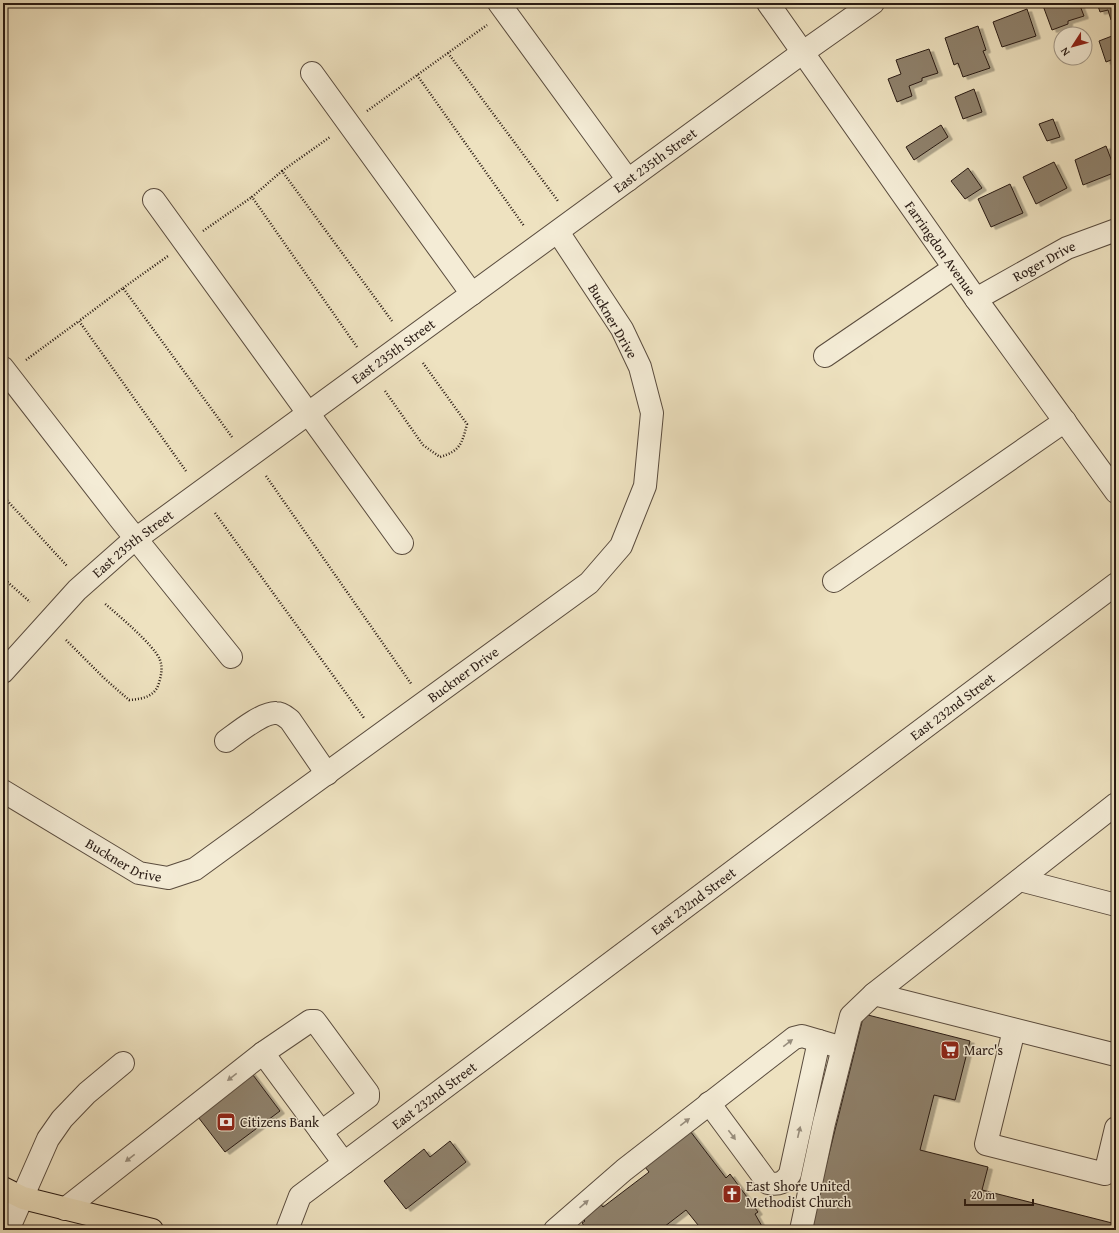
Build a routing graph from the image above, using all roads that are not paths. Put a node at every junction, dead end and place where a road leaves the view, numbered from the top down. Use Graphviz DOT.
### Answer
graph roads {
  1 [pos="768,3"];
  2 [pos="873,3"];
  3 [pos="496,12"];
  4 [pos="802,53"];
  5 [pos="312,73"];
  6 [pos="628,180"];
  7 [pos="154,200"];
  8 [pos="1116,230"];
  9 [pos="558,232"];
  10 [pos="954,268"];
  11 [pos="472,294"];
  12 [pos="976,299"];
  13 [pos="824,356"];
  14 [pos="5,371"];
  15 [pos="308,414"];
  16 [pos="1064,421"];
  17 [pos="1116,492"];
  18 [pos="136,539"];
  19 [pos="402,543"];
  20 [pos="834,581"];
  21 [pos="1116,584"];
  22 [pos="231,657"];
  23 [pos="3,672"];
  24 [pos="226,741"];
  25 [pos="327,774"];
  26 [pos="3,791"];
  27 [pos="1116,804"];
  28 [pos="1020,880"];
  29 [pos="1116,905"];
  30 [pos="874,994"];
  31 [pos="1014,1030"];
  32 [pos="819,1041"];
  33 [pos="843,1048"];
  34 [pos="262,1053"];
  35 [pos="1116,1055"];
  36 [pos="123,1062"];
  37 [pos="709,1103"];
  38 [pos="1116,1128"];
  39 [pos="321,1132"];
  40 [pos="344,1163"];
  41 [pos="3,1188"];
  42 [pos="23,1198"];
  43 [pos="65,1209"];
  44 [pos="8,1230"];
  45 [pos="152,1230"];
  46 [pos="287,1230"];
  47 [pos="555,1230"];
  48 [pos="801,1230"];
  1 -- 4 [label="street, Farringdon Avenue"];
  2 -- 4 [label="street"];
  3 -- 6 [label="street"];
  4 -- 6 [label="street, East 235th Street"];
  4 -- 10 [label="street, Farringdon Avenue"];
  5 -- 11 [label="street"];
  6 -- 9 [label="street, East 235th Street"];
  7 -- 15 [label="street"];
  8 -- 12 [label="street, Roger Drive"];
  9 -- 11 [label="street, East 235th Street"];
  9 -- 25 [label="street, Buckner Drive"];
  10 -- 12 [label="street, Farringdon Avenue"];
  10 -- 13 [label="street"];
  11 -- 15 [label="street, East 235th Street"];
  12 -- 16 [label="street, Farringdon Avenue"];
  14 -- 18 [label="street"];
  15 -- 18 [label="street, East 235th Street"];
  15 -- 19 [label="street"];
  16 -- 17 [label="street, Farringdon Avenue"];
  16 -- 20 [label="street"];
  18 -- 22 [label="street"];
  18 -- 23 [label="street, East 235th Street"];
  21 -- 40 [label="street, East 232nd Street"];
  24 -- 25 [label="street"];
  25 -- 26 [label="street, Buckner Drive"];
  27 -- 28 [label="street"];
  28 -- 29 [label="street"];
  28 -- 30 [label="street"];
  30 -- 31 [label="street"];
  30 -- 33 [label="street"];
  31 -- 35 [label="street"];
  31 -- 38 [label="street"];
  32 -- 33 [label="street"];
  37 -- 32 [label="street, one-way"];
  37 -- 32 [label="street, one-way"];
  33 -- 48 [label="street"];
  34 -- 39 [label="street"];
  34 -- 39 [label="street"];
  34 -- 43 [label="street, one-way"];
  36 -- 42 [label="street"];
  47 -- 37 [label="street, one-way"];
  39 -- 40 [label="street"];
  40 -- 46 [label="street, East 232nd Street"];
  41 -- 42 [label="main road"];
  42 -- 43 [label="main road"];
  42 -- 44 [label="street"];
  43 -- 45 [label="main road"];
}
